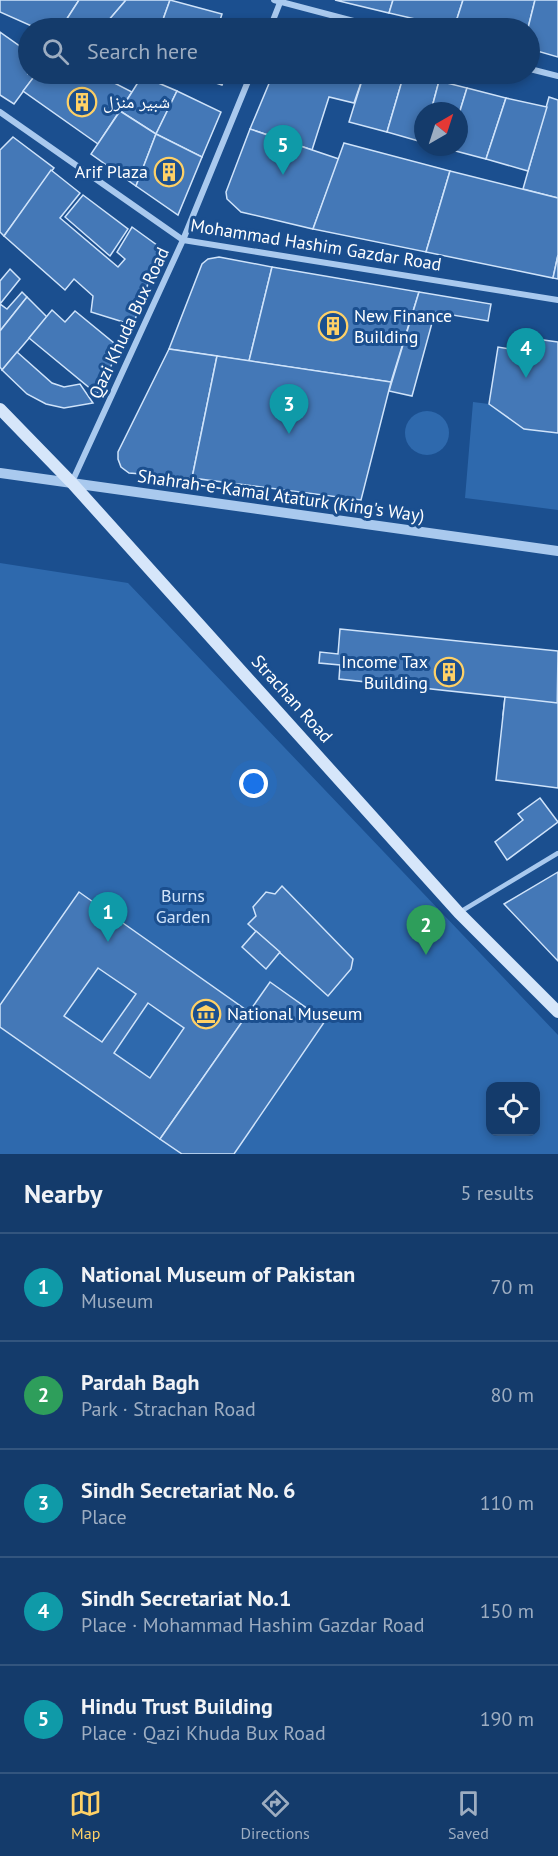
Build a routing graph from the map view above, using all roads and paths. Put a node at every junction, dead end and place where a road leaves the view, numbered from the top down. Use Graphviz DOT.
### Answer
graph roads {
  1 [pos="278,1"];
  2 [pos="273,18"];
  3 [pos="342,18"];
  4 [pos="540,72"];
  5 [pos="558,76"];
  6 [pos="247,84"];
  7 [pos="0,111"];
  8 [pos="183,240"];
  9 [pos="558,300"];
  10 [pos="0,410"];
  11 [pos="0,473"];
  12 [pos="72,483"];
  13 [pos="558,551"];
  14 [pos="558,853"];
  15 [pos="459,913"];
  16 [pos="558,1012"];
  1 -- 2 [label="street"];
  1 -- 3 [label="street"];
  4 -- 5 [label="street"];
  6 -- 8 [label="street, Qazi Khuda Bux Road"];
  7 -- 8 [label="street, Mohammad Hashim Gazdar Road"];
  8 -- 9 [label="street, Mohammad Hashim Gazdar Road"];
  8 -- 12 [label="street, Qazi Khuda Bux Road"];
  10 -- 12 [label="main road, Strachan Road"];
  11 -- 12 [label="street, Shahrah-e-Kamal Ataturk (King's Way)"];
  12 -- 13 [label="street, Shahrah-e-Kamal Ataturk (King's Way)"];
  12 -- 15 [label="main road, Strachan Road"];
  14 -- 15 [label="lane"];
  15 -- 16 [label="main road, Strachan Road"];
}
